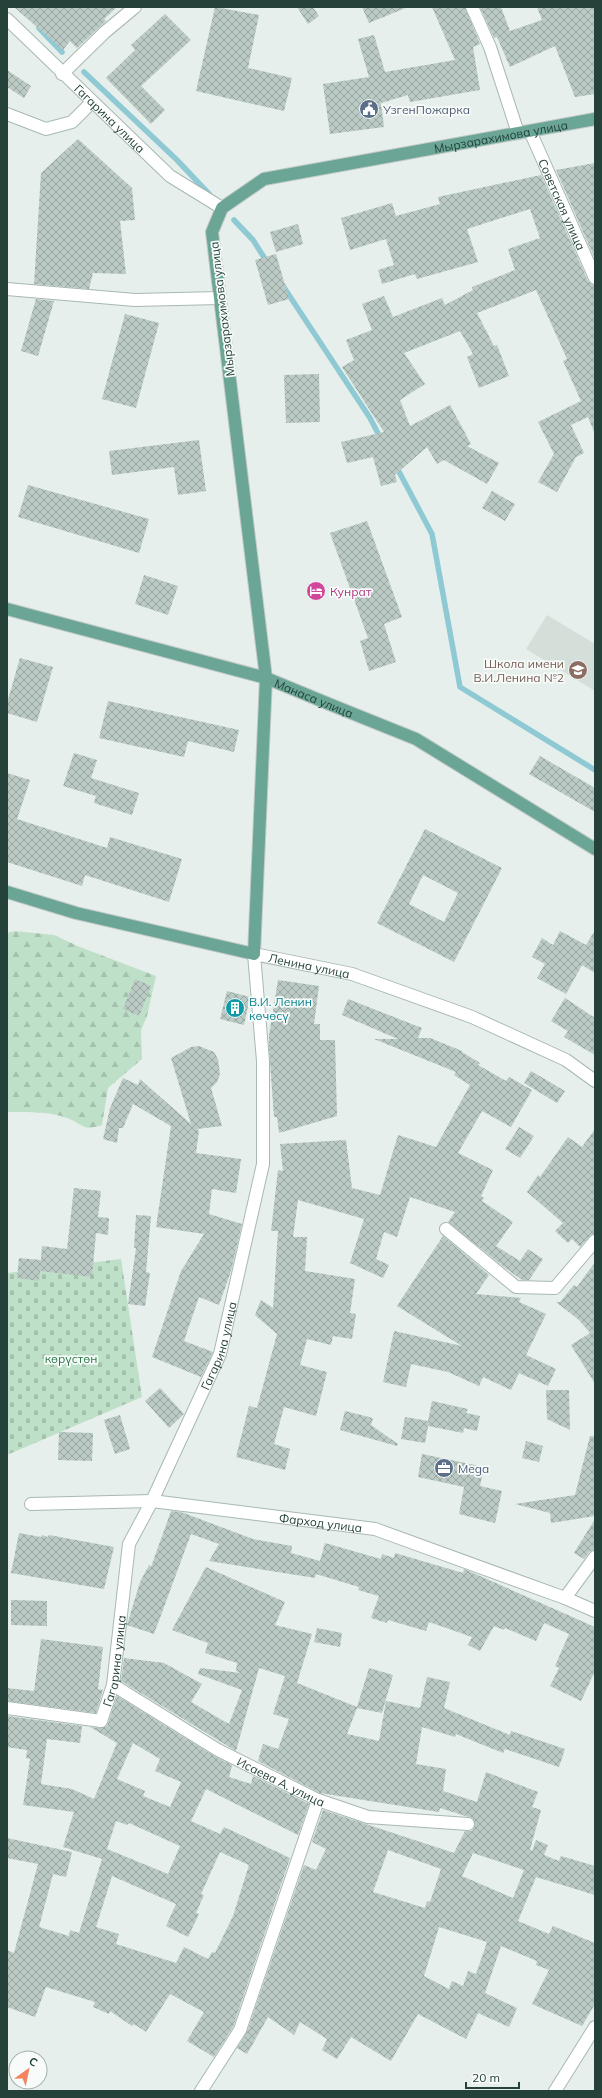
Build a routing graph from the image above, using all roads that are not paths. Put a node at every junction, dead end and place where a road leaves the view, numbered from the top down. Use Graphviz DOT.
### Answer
graph roads {
  1 [pos="134,7"];
  2 [pos="472,7"];
  3 [pos="7,19"];
  4 [pos="62,74"];
  5 [pos="92,102"];
  6 [pos="7,114"];
  7 [pos="595,119"];
  8 [pos="524,132"];
  9 [pos="222,208"];
  10 [pos="595,278"];
  11 [pos="7,288"];
  12 [pos="220,298"];
  13 [pos="7,609"];
  14 [pos="266,678"];
  15 [pos="595,849"];
  16 [pos="7,892"];
  17 [pos="254,954"];
  18 [pos="595,1081"];
  19 [pos="446,1229"];
  20 [pos="595,1241"];
  21 [pos="152,1502"];
  22 [pos="31,1504"];
  23 [pos="595,1557"];
  24 [pos="565,1598"];
  25 [pos="595,1611"];
  26 [pos="114,1685"];
  27 [pos="7,1708"];
  28 [pos="318,1800"];
  29 [pos="468,1824"];
  30 [pos="595,2027"];
  31 [pos="201,2091"];
  32 [pos="555,2091"];
  1 -- 4 [label="street"];
  2 -- 8 [label="street, Советская улица"];
  3 -- 4 [label="street, Гагарина улица"];
  4 -- 5 [label="street, Гагарина улица"];
  5 -- 6 [label="street"];
  5 -- 9 [label="street, Гагарина улица"];
  7 -- 8 [label="main road, Мырзарахимова улица"];
  8 -- 9 [label="main road, Мырзарахимова улица"];
  8 -- 10 [label="street, Советская улица"];
  9 -- 12 [label="main road, Мырзарахимова улица"];
  11 -- 12 [label="street"];
  12 -- 14 [label="main road, Мырзарахимова улица"];
  13 -- 14 [label="main road, Манаса улица"];
  14 -- 15 [label="main road, Манаса улица"];
  14 -- 17 [label="main road, Мырзарахимова улица"];
  16 -- 17 [label="main road, Ленина улица"];
  17 -- 18 [label="street, Ленина улица"];
  17 -- 21 [label="street, Гагарина улица"];
  19 -- 20 [label="street"];
  21 -- 22 [label="street, Фарход улица"];
  21 -- 24 [label="street, Фарход улица"];
  21 -- 26 [label="street, Гагарина улица"];
  23 -- 24 [label="street"];
  24 -- 25 [label="street, Фарход улица"];
  26 -- 27 [label="street, Гагарина улица"];
  26 -- 28 [label="street, Исаева А. улица"];
  28 -- 29 [label="street, Исаева А. улица"];
  28 -- 31 [label="street"];
  30 -- 32 [label="street"];
}
